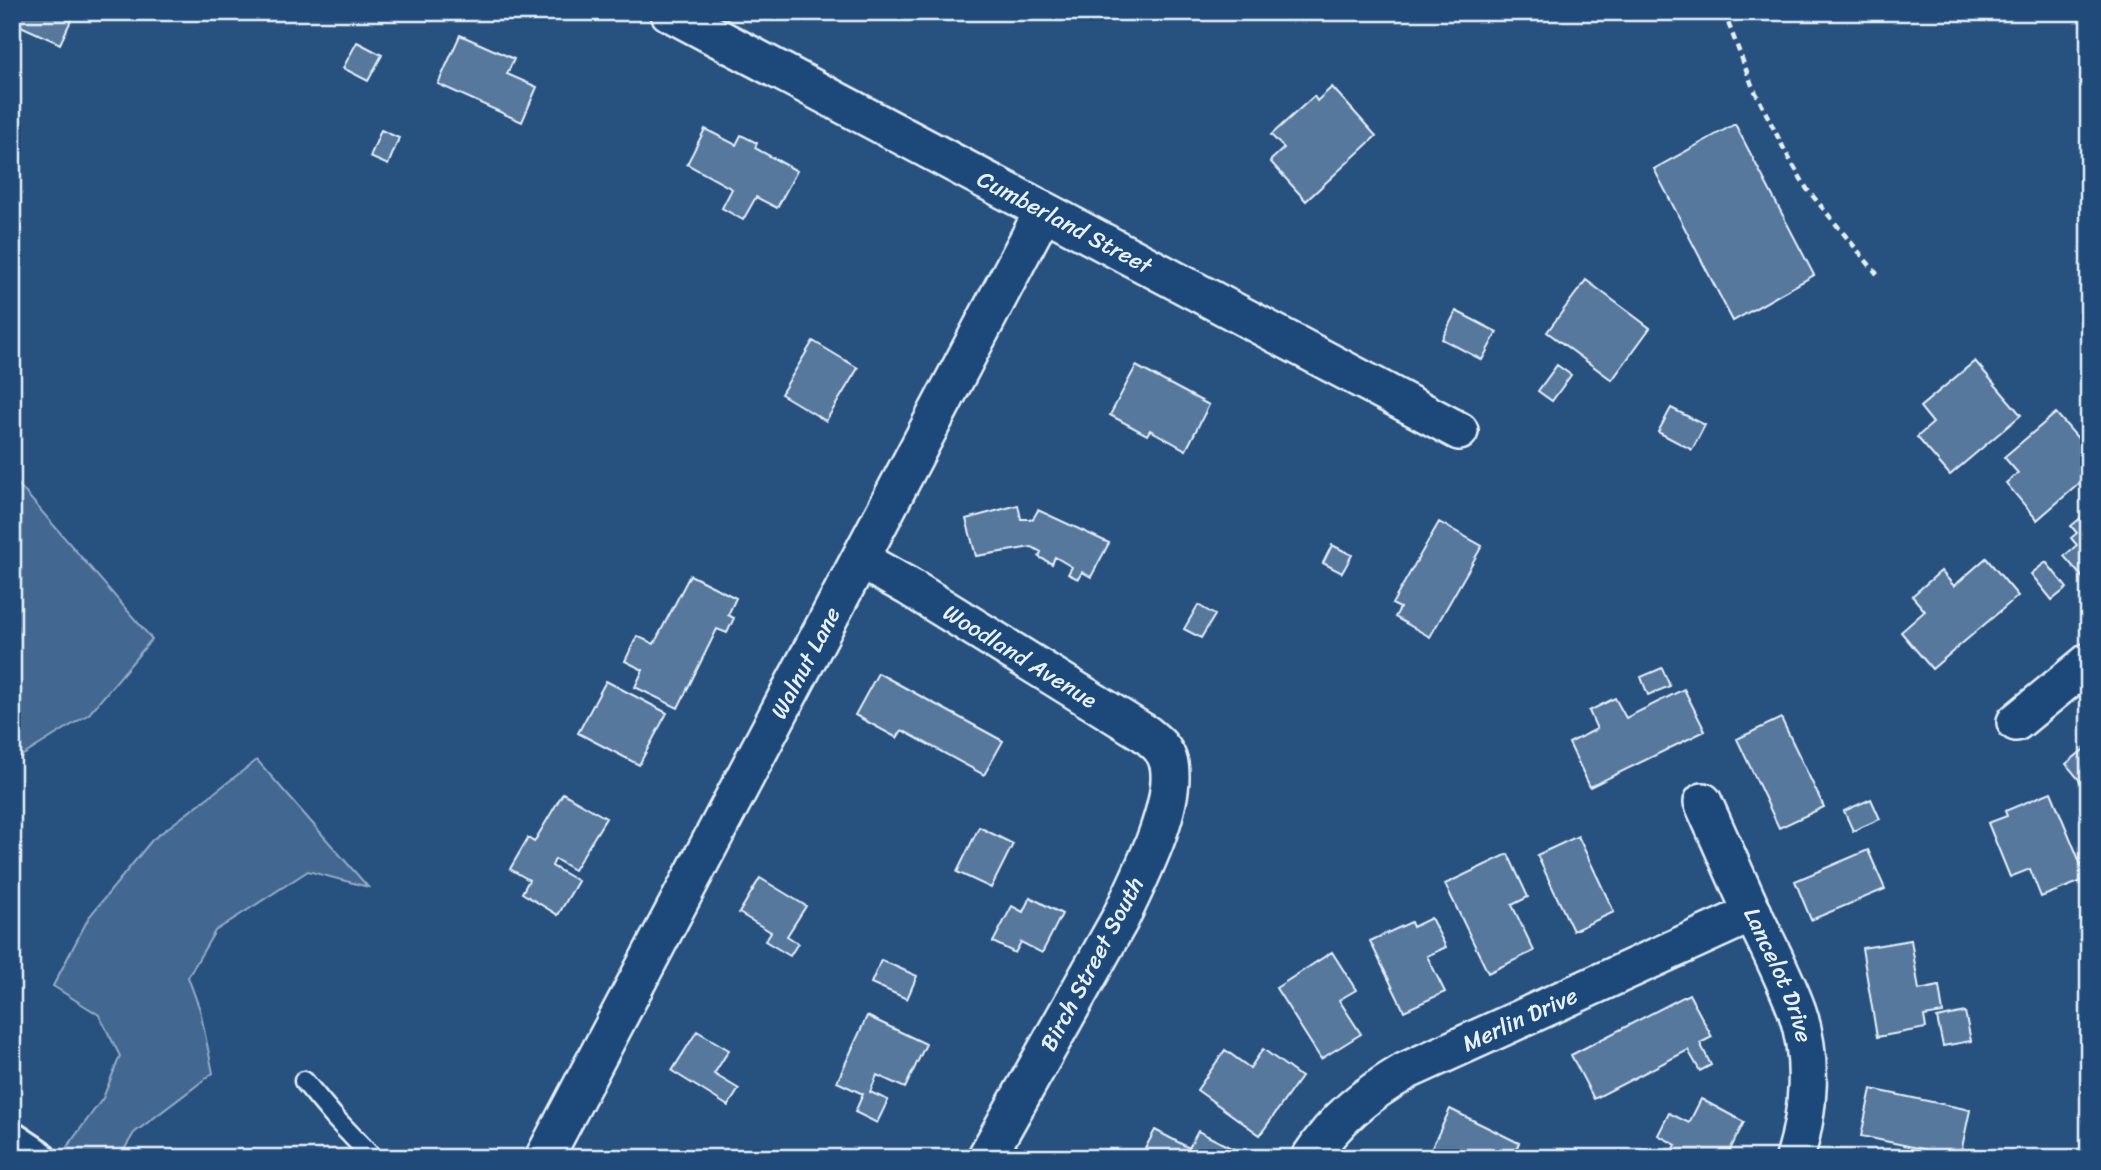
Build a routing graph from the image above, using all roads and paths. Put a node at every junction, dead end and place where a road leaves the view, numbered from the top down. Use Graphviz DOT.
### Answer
graph roads {
  1 [pos="669,12"];
  2 [pos="1724,12"];
  3 [pos="1043,212"];
  4 [pos="1877,274"];
  5 [pos="1459,431"];
  6 [pos="861,560"];
  7 [pos="2089,662"];
  8 [pos="2016,722"];
  9 [pos="1168,761"];
  10 [pos="1703,802"];
  11 [pos="1753,913"];
  12 [pos="304,1081"];
  13 [pos="12,1142"];
  14 [pos="36,1158"];
  15 [pos="373,1158"];
  16 [pos="544,1158"];
  17 [pos="986,1158"];
  18 [pos="1310,1158"];
  19 [pos="1794,1158"];
  1 -- 3 [label="street, Cumberland Street"];
  2 -- 4 [label="path"];
  3 -- 5 [label="street, Cumberland Street"];
  3 -- 6 [label="street, Walnut Lane"];
  6 -- 9 [label="street, Woodland Avenue"];
  6 -- 16 [label="street, Walnut Lane"];
  7 -- 8 [label="street"];
  9 -- 17 [label="street, Birch Street South"];
  10 -- 11 [label="street, Lancelot Drive"];
  11 -- 18 [label="street, Merlin Drive"];
  11 -- 19 [label="street, Lancelot Drive"];
  12 -- 15 [label="lane"];
  13 -- 14 [label="street"];
}
